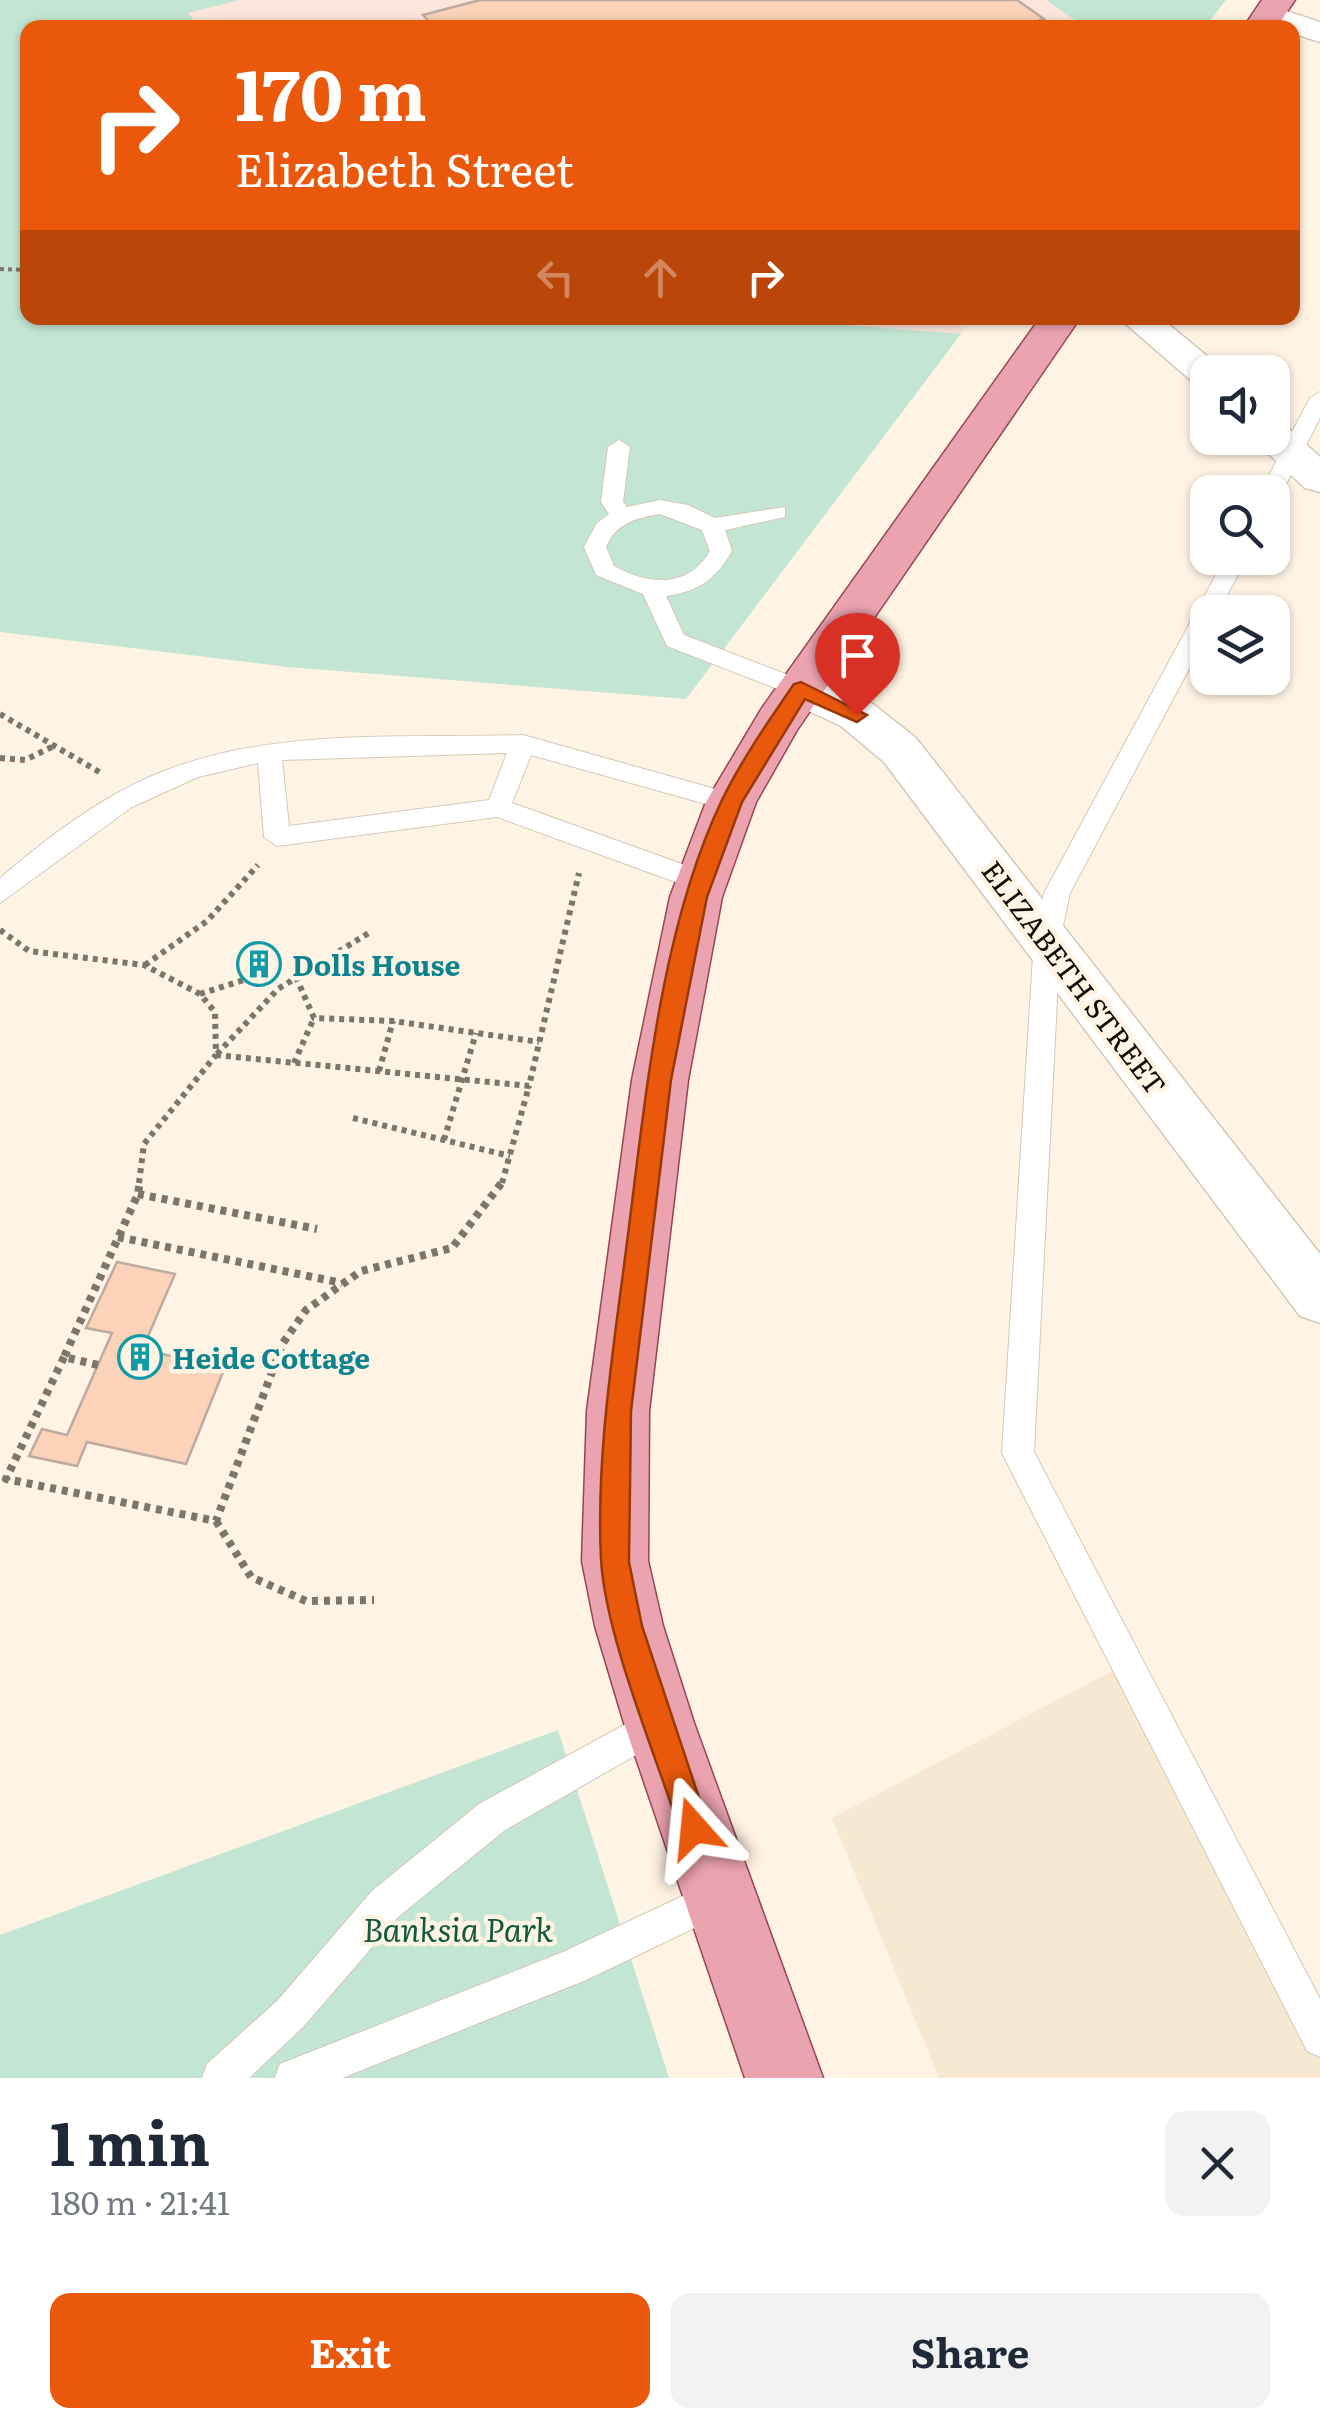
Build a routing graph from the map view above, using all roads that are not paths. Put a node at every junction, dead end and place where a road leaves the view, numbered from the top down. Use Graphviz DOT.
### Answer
graph roads {
  1 [pos="1055,325"];
  2 [pos="1147,325"];
  3 [pos="1190,360"];
  4 [pos="1320,398"];
  5 [pos="619,448"];
  6 [pos="1295,456"];
  7 [pos="777,512"];
  8 [pos="621,515"];
  9 [pos="712,526"];
  10 [pos="1227,575"];
  11 [pos="652,589"];
  12 [pos="801,689"];
  13 [pos="524,744"];
  14 [pos="269,752"];
  15 [pos="732,802"];
  16 [pos="498,808"];
  17 [pos="702,881"];
  18 [pos="0,893"];
  19 [pos="1047,940"];
  20 [pos="1320,1298"];
  21 [pos="659,1723"];
  22 [pos="717,1898"];
  23 [pos="1320,2038"];
  24 [pos="222,2078"];
  25 [pos="294,2078"];
  26 [pos="784,2078"];
  1 -- 12 [label="main road"];
  2 -- 3 [label="street"];
  4 -- 6 [label="lane"];
  5 -- 8 [label="lane"];
  7 -- 9 [label="lane"];
  8 -- 9 [label="lane"];
  8 -- 11 [label="lane"];
  9 -- 11 [label="lane"];
  10 -- 19 [label="lane"];
  11 -- 12 [label="lane"];
  12 -- 15 [label="main road"];
  12 -- 19 [label="street, ELIZABETH STREET"];
  13 -- 14 [label="lane"];
  13 -- 15 [label="lane"];
  13 -- 16 [label="lane"];
  14 -- 16 [label="lane"];
  14 -- 18 [label="lane"];
  15 -- 17 [label="main road"];
  16 -- 17 [label="lane"];
  17 -- 21 [label="main road"];
  19 -- 20 [label="street, ELIZABETH STREET"];
  19 -- 23 [label="lane"];
  21 -- 22 [label="main road"];
  21 -- 24 [label="lane"];
  22 -- 25 [label="lane"];
  22 -- 26 [label="main road"];
}
